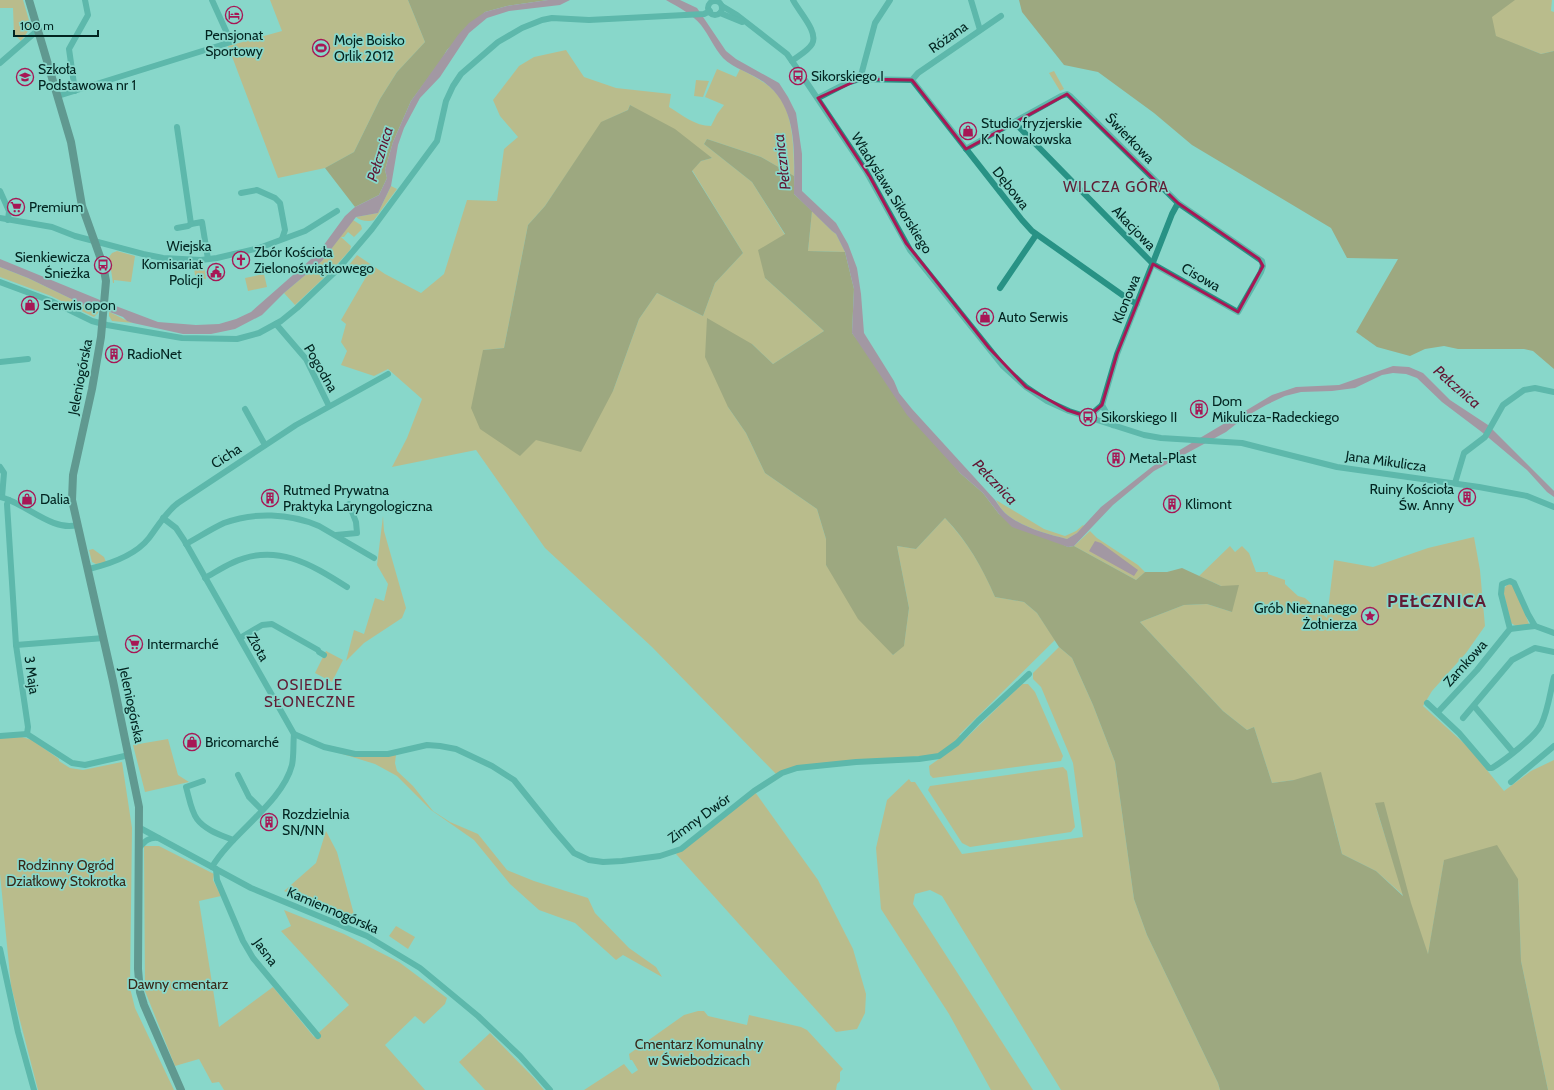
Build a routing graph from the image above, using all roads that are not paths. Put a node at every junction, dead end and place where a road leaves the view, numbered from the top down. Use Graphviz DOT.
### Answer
graph roads {
  1 [pos="28,0"];
  2 [pos="85,0"];
  3 [pos="212,0"];
  4 [pos="793,0"];
  5 [pos="890,0"];
  6 [pos="971,0"];
  7 [pos="712,1"];
  8 [pos="722,6"];
  9 [pos="707,13"];
  10 [pos="720,13"];
  11 [pos="1001,16"];
  12 [pos="750,26"];
  13 [pos="38,30"];
  14 [pos="980,30"];
  15 [pos="792,61"];
  16 [pos="0,63"];
  17 [pos="860,79"];
  18 [pos="912,80"];
  19 [pos="75,91"];
  20 [pos="58,96"];
  21 [pos="818,98"];
  22 [pos="1014,122"];
  23 [pos="177,127"];
  24 [pos="966,149"];
  25 [pos="0,190"];
  26 [pos="240,193"];
  27 [pos="1178,203"];
  28 [pos="337,211"];
  29 [pos="0,218"];
  30 [pos="8,220"];
  31 [pos="191,224"];
  32 [pos="177,228"];
  33 [pos="1036,235"];
  34 [pos="282,240"];
  35 [pos="95,241"];
  36 [pos="208,259"];
  37 [pos="1153,264"];
  38 [pos="0,282"];
  39 [pos="1000,288"];
  40 [pos="1137,304"];
  41 [pos="1238,312"];
  42 [pos="103,324"];
  43 [pos="276,324"];
  44 [pos="28,359"];
  45 [pos="0,362"];
  46 [pos="388,374"];
  47 [pos="1554,392"];
  48 [pos="1102,405"];
  49 [pos="330,406"];
  50 [pos="245,410"];
  51 [pos="1088,417"];
  52 [pos="1113,425"];
  53 [pos="1214,441"];
  54 [pos="265,445"];
  55 [pos="0,467"];
  56 [pos="1455,483"];
  57 [pos="1,497"];
  58 [pos="9,500"];
  59 [pos="349,504"];
  60 [pos="1554,507"];
  61 [pos="164,518"];
  62 [pos="77,525"];
  63 [pos="336,535"];
  64 [pos="186,544"];
  65 [pos="374,558"];
  66 [pos="89,569"];
  67 [pos="205,578"];
  68 [pos="347,586"];
  69 [pos="1535,626"];
  70 [pos="1510,629"];
  71 [pos="1554,633"];
  72 [pos="104,638"];
  73 [pos="240,638"];
  74 [pos="16,646"];
  75 [pos="1554,652"];
  76 [pos="324,655"];
  77 [pos="1029,674"];
  78 [pos="1554,677"];
  79 [pos="1427,703"];
  80 [pos="1474,706"];
  81 [pos="1438,712"];
  82 [pos="1463,718"];
  83 [pos="27,734"];
  84 [pos="294,734"];
  85 [pos="0,736"];
  86 [pos="1554,746"];
  87 [pos="1513,752"];
  88 [pos="129,755"];
  89 [pos="238,775"];
  90 [pos="203,781"];
  91 [pos="1511,782"];
  92 [pos="262,810"];
  93 [pos="140,828"];
  94 [pos="160,838"];
  95 [pos="233,840"];
  96 [pos="139,848"];
  97 [pos="214,868"];
  98 [pos="0,950"];
  99 [pos="318,1036"];
  100 [pos="34,1090"];
  101 [pos="181,1090"];
  102 [pos="550,1090"];
  1 -- 13 [label="main road, Jeleniogórska"];
  2 -- 19 [label="street"];
  3 -- 19 [label="street"];
  4 -- 15 [label="street"];
  5 -- 17 [label="street"];
  6 -- 14 [label="street"];
  7 -- 8 [label="street, Władysława Sikorskiego"];
  7 -- 9 [label="street"];
  8 -- 10 [label="street"];
  8 -- 12 [label="street, Władysława Sikorskiego"];
  9 -- 10 [label="street, Władysława Sikorskiego"];
  9 -- 43 [label="street, Władysława Sikorskiego"];
  10 -- 12 [label="street, Władysława Sikorskiego"];
  11 -- 14 [label="street, Różana"];
  12 -- 15 [label="street, Władysława Sikorskiego"];
  13 -- 16 [label="street"];
  13 -- 20 [label="main road, Jeleniogórska"];
  14 -- 18 [label="street, Różana"];
  15 -- 21 [label="street, Władysława Sikorskiego"];
  17 -- 18 [label="street"];
  17 -- 21 [label="street"];
  18 -- 24 [label="street, Dębowa"];
  19 -- 20 [label="street"];
  20 -- 35 [label="main road, Jeleniogórska"];
  21 -- 51 [label="street, Władysława Sikorskiego"];
  22 -- 24 [label="street, Świerkowa"];
  22 -- 27 [label="street, Świerkowa"];
  22 -- 37 [label="street, Akacjowa"];
  23 -- 31 [label="street"];
  24 -- 33 [label="street, Dębowa"];
  25 -- 30 [label="street"];
  26 -- 34 [label="street"];
  27 -- 37 [label="street, Klonowa"];
  27 -- 41 [label="street, Świerkowa"];
  28 -- 34 [label="street, Wiejska"];
  29 -- 30 [label="street, Wiejska"];
  30 -- 35 [label="street, Wiejska"];
  31 -- 32 [label="street"];
  31 -- 36 [label="street"];
  33 -- 39 [label="street"];
  33 -- 40 [label="street, Dębowa"];
  34 -- 36 [label="street, Wiejska"];
  35 -- 36 [label="street, Wiejska"];
  35 -- 42 [label="main road, Jeleniogórska"];
  37 -- 40 [label="street, Klonowa"];
  37 -- 41 [label="street, Cisowa"];
  38 -- 42 [label="street, Władysława Sikorskiego"];
  40 -- 48 [label="street, Klonowa"];
  42 -- 43 [label="street, Władysława Sikorskiego"];
  42 -- 62 [label="main road, Jeleniogórska"];
  43 -- 49 [label="street, Pogodna"];
  44 -- 45 [label="street"];
  46 -- 49 [label="street, Cicha"];
  47 -- 56 [label="street"];
  48 -- 51 [label="street"];
  48 -- 52 [label="street"];
  49 -- 54 [label="street, Cicha"];
  50 -- 54 [label="street"];
  51 -- 52 [label="street, Władysława Sikorskiego"];
  52 -- 53 [label="street, Władysława Sikorskiego"];
  53 -- 56 [label="street, Jana Mikulicza"];
  54 -- 61 [label="street, Cicha"];
  55 -- 57 [label="street"];
  56 -- 60 [label="street, Jana Mikulicza"];
  57 -- 58 [label="street"];
  58 -- 62 [label="street"];
  58 -- 74 [label="street, 3 Maja"];
  59 -- 63 [label="street"];
  61 -- 64 [label="street, Złota"];
  61 -- 66 [label="street, Cicha"];
  62 -- 66 [label="main road, Jeleniogórska"];
  63 -- 64 [label="street"];
  63 -- 65 [label="street"];
  64 -- 67 [label="street, Złota"];
  66 -- 72 [label="main road, Jeleniogórska"];
  67 -- 68 [label="street"];
  67 -- 73 [label="street, Złota"];
  69 -- 70 [label="street"];
  69 -- 70 [label="street"];
  69 -- 71 [label="street"];
  70 -- 81 [label="street, Zamkowa"];
  72 -- 74 [label="street"];
  72 -- 88 [label="main road, Jeleniogórska"];
  73 -- 76 [label="street"];
  73 -- 84 [label="street, Złota"];
  74 -- 83 [label="street, 3 Maja"];
  75 -- 80 [label="street"];
  77 -- 84 [label="street, Zimny Dwór"];
  78 -- 87 [label="street"];
  79 -- 81 [label="street"];
  80 -- 82 [label="street"];
  80 -- 87 [label="street"];
  81 -- 87 [label="street"];
  83 -- 85 [label="street"];
  83 -- 88 [label="street"];
  84 -- 92 [label="street, Złota"];
  86 -- 91 [label="street"];
  88 -- 93 [label="main road, Jeleniogórska"];
  89 -- 92 [label="street"];
  90 -- 95 [label="street"];
  92 -- 95 [label="street, Złota"];
  93 -- 94 [label="street, Kamiennogórska"];
  93 -- 96 [label="main road, Jeleniogórska"];
  94 -- 96 [label="street"];
  94 -- 97 [label="street, Kamiennogórska"];
  95 -- 97 [label="street, Złota"];
  96 -- 101 [label="main road, Jeleniogórska"];
  97 -- 99 [label="street, Jasna"];
  97 -- 102 [label="street, Kamiennogórska"];
  98 -- 100 [label="street"];
}
